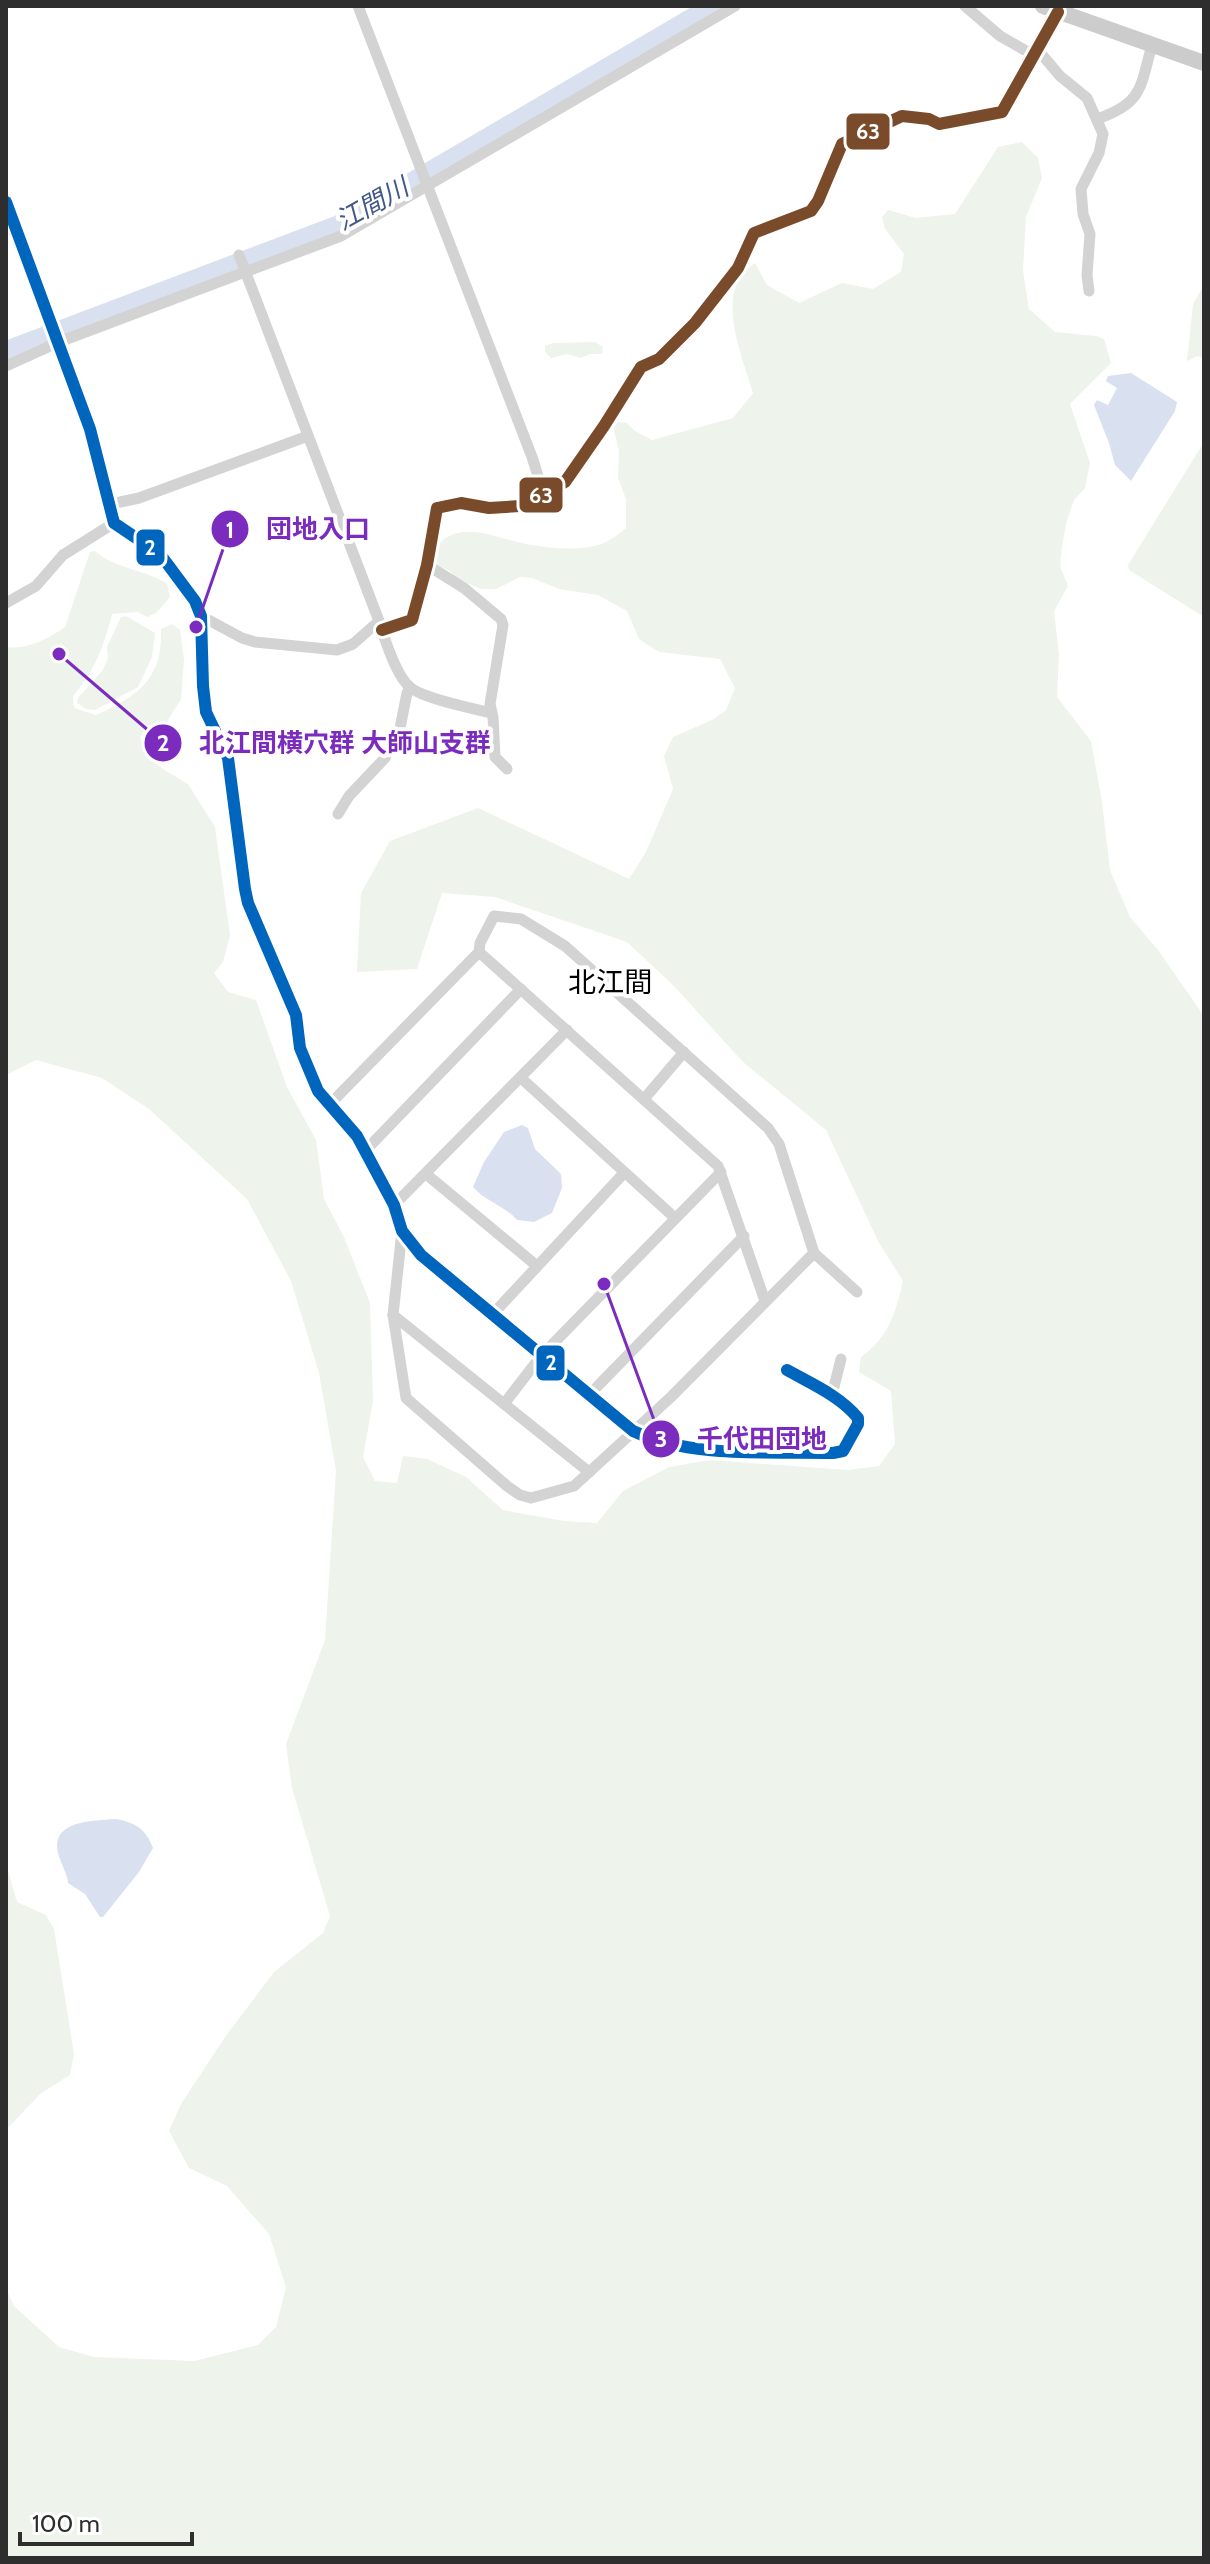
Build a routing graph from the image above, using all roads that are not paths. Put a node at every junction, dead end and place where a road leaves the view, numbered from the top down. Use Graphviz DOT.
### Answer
graph roads {
  1 [pos="358,6"];
  2 [pos="735,6"];
  3 [pos="965,6"];
  4 [pos="1058,9"];
  5 [pos="1152,45"];
  6 [pos="1036,53"];
  7 [pos="1204,63"];
  8 [pos="1097,119"];
  9 [pos="424,177"];
  10 [pos="6,202"];
  11 [pos="239,255"];
  12 [pos="245,271"];
  13 [pos="1089,291"];
  14 [pos="56,335"];
  15 [pos="6,366"];
  16 [pos="308,436"];
  17 [pos="544,495"];
  18 [pos="111,504"];
  19 [pos="114,523"];
  20 [pos="427,565"];
  21 [pos="6,603"];
  22 [pos="201,616"];
  23 [pos="380,625"];
  24 [pos="410,688"];
  25 [pos="491,713"];
  26 [pos="507,769"];
  27 [pos="338,814"];
  28 [pos="479,952"];
  29 [pos="521,989"];
  30 [pos="567,1030"];
  31 [pos="684,1052"];
  32 [pos="521,1078"];
  33 [pos="644,1099"];
  34 [pos="329,1105"];
  35 [pos="366,1150"];
  36 [pos="721,1172"];
  37 [pos="624,1173"];
  38 [pos="426,1174"];
  39 [pos="394,1205"];
  40 [pos="675,1218"];
  41 [pos="402,1231"];
  42 [pos="744,1236"];
  43 [pos="814,1253"];
  44 [pos="537,1266"];
  45 [pos="857,1292"];
  46 [pos="765,1301"];
  47 [pos="393,1315"];
  48 [pos="492,1315"];
  49 [pos="541,1356"];
  50 [pos="841,1359"];
  51 [pos="787,1370"];
  52 [pos="589,1395"];
  53 [pos="832,1395"];
  54 [pos="504,1404"];
  55 [pos="633,1431"];
  56 [pos="589,1472"];
  1 -- 9 [label="street"];
  2 -- 9 [label="street"];
  3 -- 6 [label="street"];
  4 -- 5 [label="main road"];
  4 -- 6 [label="street"];
  5 -- 7 [label="main road"];
  5 -- 8 [label="street"];
  6 -- 8 [label="street"];
  6 -- 17 [label="street"];
  8 -- 13 [label="street"];
  9 -- 12 [label="street"];
  9 -- 17 [label="street"];
  10 -- 14 [label="street"];
  11 -- 12 [label="street"];
  12 -- 14 [label="street"];
  12 -- 16 [label="street"];
  14 -- 15 [label="street"];
  14 -- 18 [label="street"];
  16 -- 18 [label="street"];
  16 -- 23 [label="street"];
  17 -- 20 [label="street"];
  18 -- 19 [label="street"];
  19 -- 21 [label="street"];
  19 -- 22 [label="street"];
  20 -- 23 [label="street"];
  20 -- 25 [label="street"];
  22 -- 23 [label="street"];
  22 -- 34 [label="street"];
  23 -- 24 [label="street"];
  24 -- 25 [label="street"];
  24 -- 27 [label="street"];
  25 -- 26 [label="street"];
  28 -- 29 [label="street"];
  28 -- 31 [label="street"];
  28 -- 34 [label="street"];
  29 -- 30 [label="street"];
  29 -- 35 [label="street"];
  30 -- 32 [label="street"];
  30 -- 33 [label="street"];
  31 -- 33 [label="street"];
  31 -- 43 [label="street"];
  32 -- 37 [label="street"];
  32 -- 38 [label="street"];
  33 -- 36 [label="street"];
  34 -- 35 [label="street"];
  35 -- 39 [label="street"];
  36 -- 40 [label="street"];
  36 -- 42 [label="street"];
  37 -- 40 [label="street"];
  37 -- 44 [label="street"];
  38 -- 39 [label="street"];
  38 -- 44 [label="street"];
  39 -- 41 [label="street"];
  40 -- 49 [label="street"];
  41 -- 47 [label="street"];
  41 -- 48 [label="street"];
  42 -- 46 [label="street"];
  42 -- 52 [label="street"];
  43 -- 45 [label="street"];
  43 -- 46 [label="street"];
  44 -- 48 [label="street"];
  46 -- 55 [label="street"];
  47 -- 54 [label="street"];
  47 -- 56 [label="street"];
  48 -- 49 [label="street"];
  49 -- 52 [label="street"];
  49 -- 54 [label="street"];
  50 -- 53 [label="street"];
  51 -- 53 [label="street"];
  52 -- 55 [label="street"];
  53 -- 55 [label="street"];
  54 -- 56 [label="street"];
  55 -- 56 [label="street"];
}
